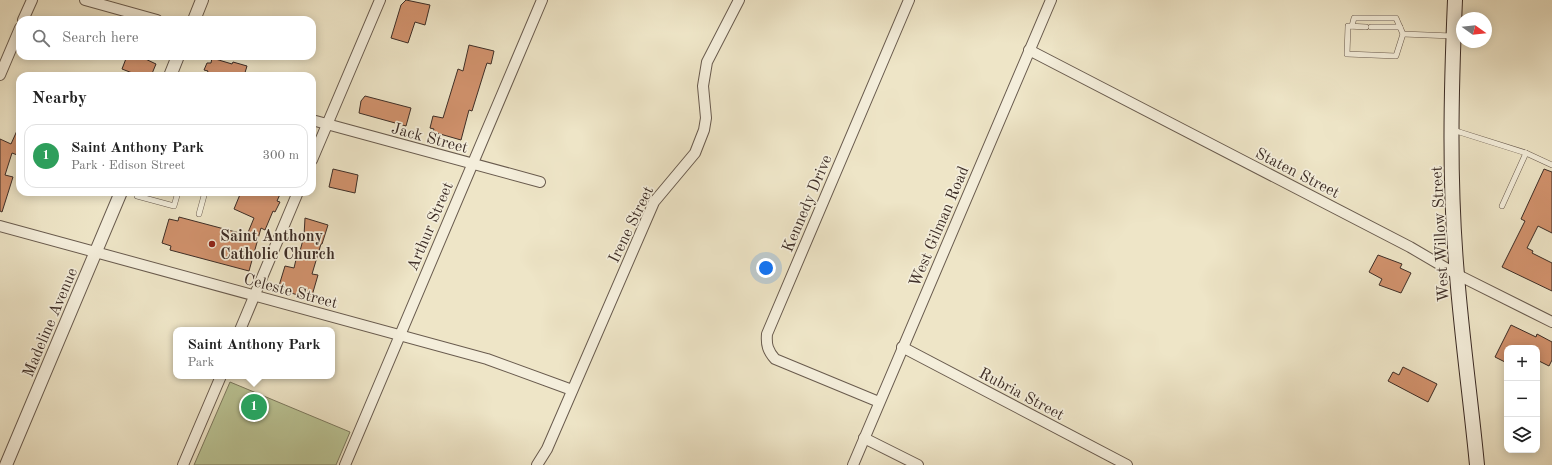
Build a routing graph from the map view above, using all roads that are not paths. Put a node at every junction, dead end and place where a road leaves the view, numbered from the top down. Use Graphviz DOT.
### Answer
graph roads {
  1 [pos="32,0"];
  2 [pos="85,0"];
  3 [pos="202,0"];
  4 [pos="380,0"];
  5 [pos="542,0"];
  6 [pos="739,0"];
  7 [pos="909,0"];
  8 [pos="1051,0"];
  9 [pos="1455,0"];
  10 [pos="25,16"];
  11 [pos="143,16"];
  12 [pos="196,16"];
  13 [pos="1350,26"];
  14 [pos="1400,27"];
  15 [pos="1403,34"];
  16 [pos="1454,36"];
  17 [pos="16,38"];
  18 [pos="1029,50"];
  19 [pos="176,60"];
  20 [pos="172,72"];
  21 [pos="0,76"];
  22 [pos="316,121"];
  23 [pos="327,124"];
  24 [pos="1452,130"];
  25 [pos="316,150"];
  26 [pos="1526,153"];
  27 [pos="472,164"];
  28 [pos="1552,165"];
  29 [pos="540,182"];
  30 [pos="119,196"];
  31 [pos="137,196"];
  32 [pos="177,196"];
  33 [pos="204,196"];
  34 [pos="296,196"];
  35 [pos="1502,206"];
  36 [pos="199,214"];
  37 [pos="0,226"];
  38 [pos="95,253"];
  39 [pos="1456,274"];
  40 [pos="254,296"];
  41 [pos="1552,322"];
  42 [pos="241,327"];
  43 [pos="400,335"];
  44 [pos="902,347"];
  45 [pos="220,379"];
  46 [pos="572,390"];
  47 [pos="879,402"];
  48 [pos="864,438"];
  49 [pos="6,465"];
  50 [pos="183,465"];
  51 [pos="345,465"];
  52 [pos="537,465"];
  53 [pos="853,465"];
  54 [pos="918,465"];
  55 [pos="1127,465"];
  56 [pos="1477,465"];
  1 -- 10 [label="street"];
  2 -- 11 [label="street"];
  3 -- 12 [label="street"];
  4 -- 23 [label="street"];
  5 -- 27 [label="street, Arthur Street"];
  6 -- 46 [label="street, Irene Street"];
  7 -- 47 [label="street, Kennedy Drive"];
  8 -- 18 [label="street, West Gilman Road"];
  9 -- 16 [label="main road, West Willow Street"];
  13 -- 14 [label="lane"];
  13 -- 14 [label="lane"];
  13 -- 15 [label="lane"];
  14 -- 15 [label="lane"];
  15 -- 16 [label="lane"];
  16 -- 24 [label="main road, West Willow Street"];
  17 -- 21 [label="street"];
  18 -- 39 [label="street, Staten Street"];
  18 -- 44 [label="street, West Gilman Road"];
  19 -- 20 [label="street"];
  22 -- 23 [label="street, Jack Street"];
  23 -- 25 [label="street"];
  23 -- 27 [label="street, Jack Street"];
  24 -- 26 [label="lane"];
  24 -- 39 [label="main road, West Willow Street"];
  26 -- 28 [label="lane"];
  26 -- 35 [label="lane"];
  27 -- 29 [label="street, Jack Street"];
  27 -- 43 [label="street, Arthur Street"];
  30 -- 38 [label="street, Madeline Avenue"];
  31 -- 32 [label="lane"];
  33 -- 36 [label="lane"];
  34 -- 40 [label="street"];
  37 -- 38 [label="street, Celeste Street"];
  38 -- 40 [label="street, Celeste Street"];
  38 -- 49 [label="street, Madeline Avenue"];
  39 -- 41 [label="street, Staten Street"];
  39 -- 56 [label="main road, West Willow Street"];
  40 -- 42 [label="street"];
  40 -- 43 [label="street, Celeste Street"];
  43 -- 46 [label="street, Celeste Street"];
  43 -- 51 [label="street, Arthur Street"];
  44 -- 47 [label="street, West Gilman Road"];
  44 -- 55 [label="street, Rubria Street"];
  45 -- 50 [label="street"];
  46 -- 52 [label="street, Irene Street"];
  47 -- 48 [label="street, West Gilman Road"];
  48 -- 53 [label="street, West Gilman Road"];
  48 -- 54 [label="street"];
}
